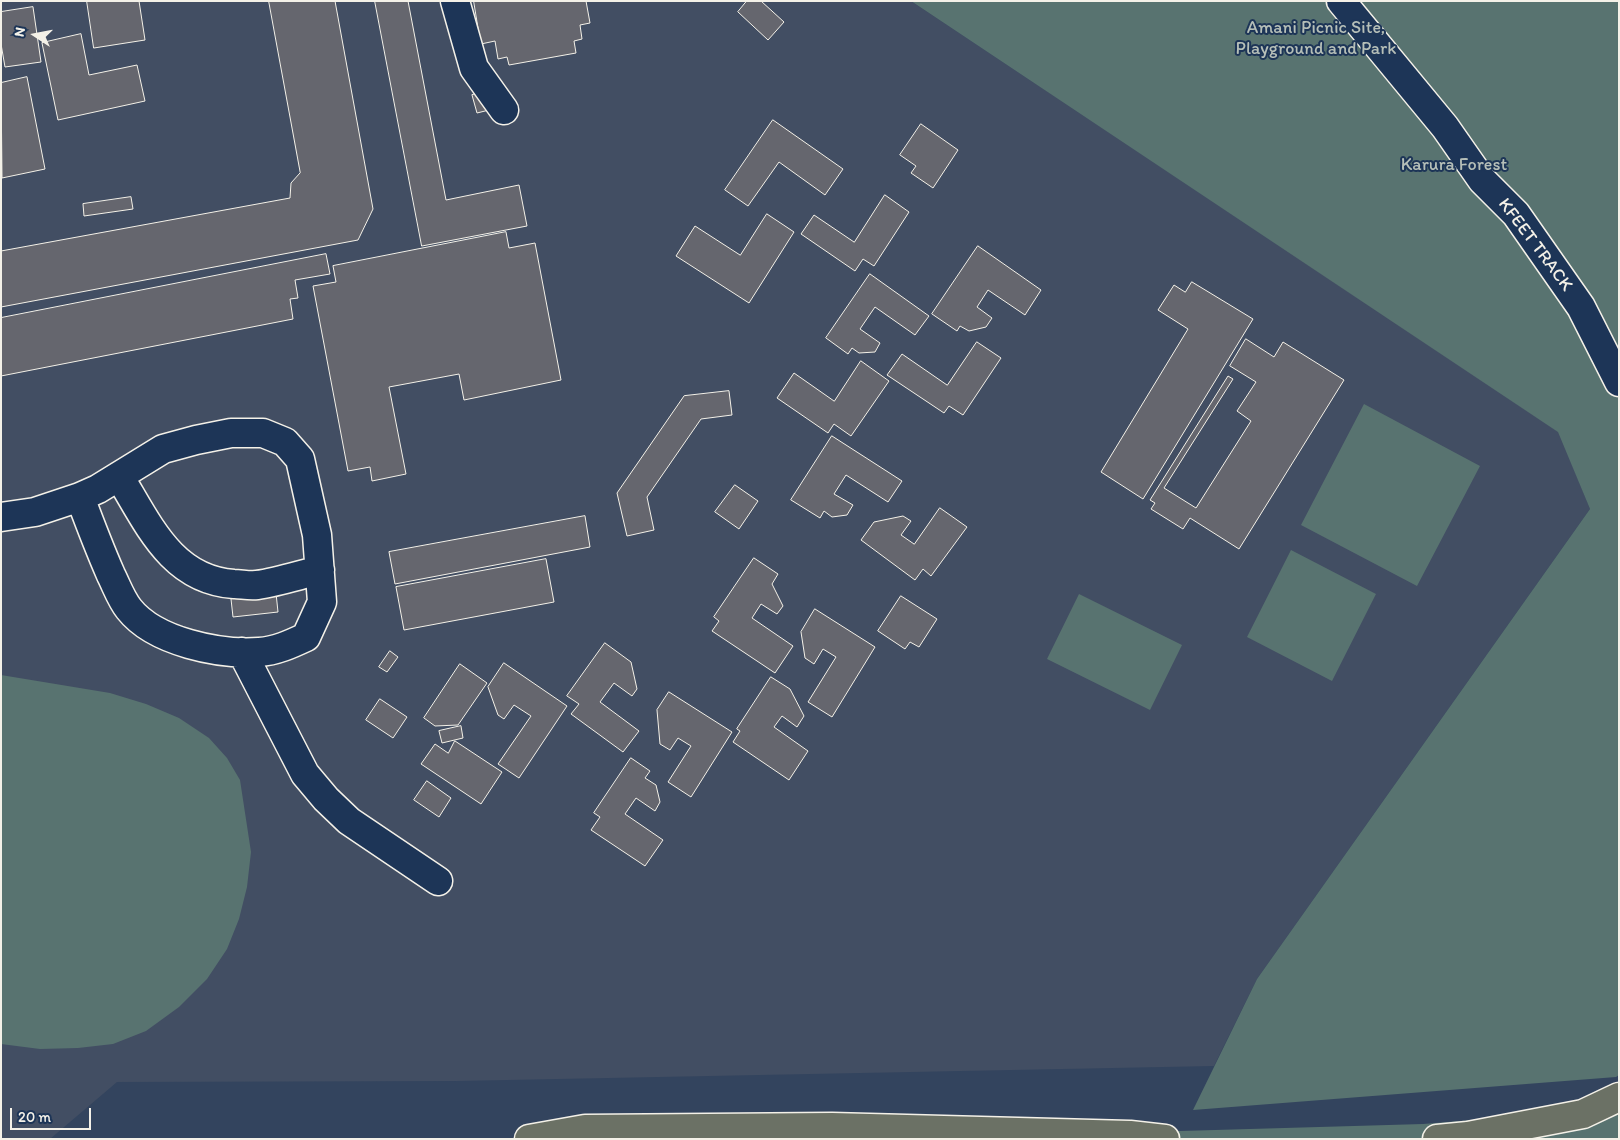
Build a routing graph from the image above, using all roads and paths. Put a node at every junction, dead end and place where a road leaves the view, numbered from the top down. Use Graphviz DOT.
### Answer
graph roads {
  1 [pos="455,1"];
  2 [pos="1342,1"];
  3 [pos="504,110"];
  4 [pos="1619,382"];
  5 [pos="119,476"];
  6 [pos="80,497"];
  7 [pos="1,517"];
  8 [pos="320,570"];
  9 [pos="242,652"];
  10 [pos="438,881"];
  11 [pos="1619,1097"];
  12 [pos="529,1139"];
  13 [pos="1165,1139"];
  14 [pos="1437,1139"];
  1 -- 3 [label="street"];
  2 -- 4 [label="street, KFEET TRACK"];
  5 -- 6 [label="street"];
  5 -- 8 [label="street"];
  5 -- 8 [label="street"];
  6 -- 7 [label="street"];
  6 -- 9 [label="street"];
  8 -- 9 [label="street"];
  9 -- 10 [label="street"];
  11 -- 14 [label="main road"];
  12 -- 13 [label="main road"];
}
